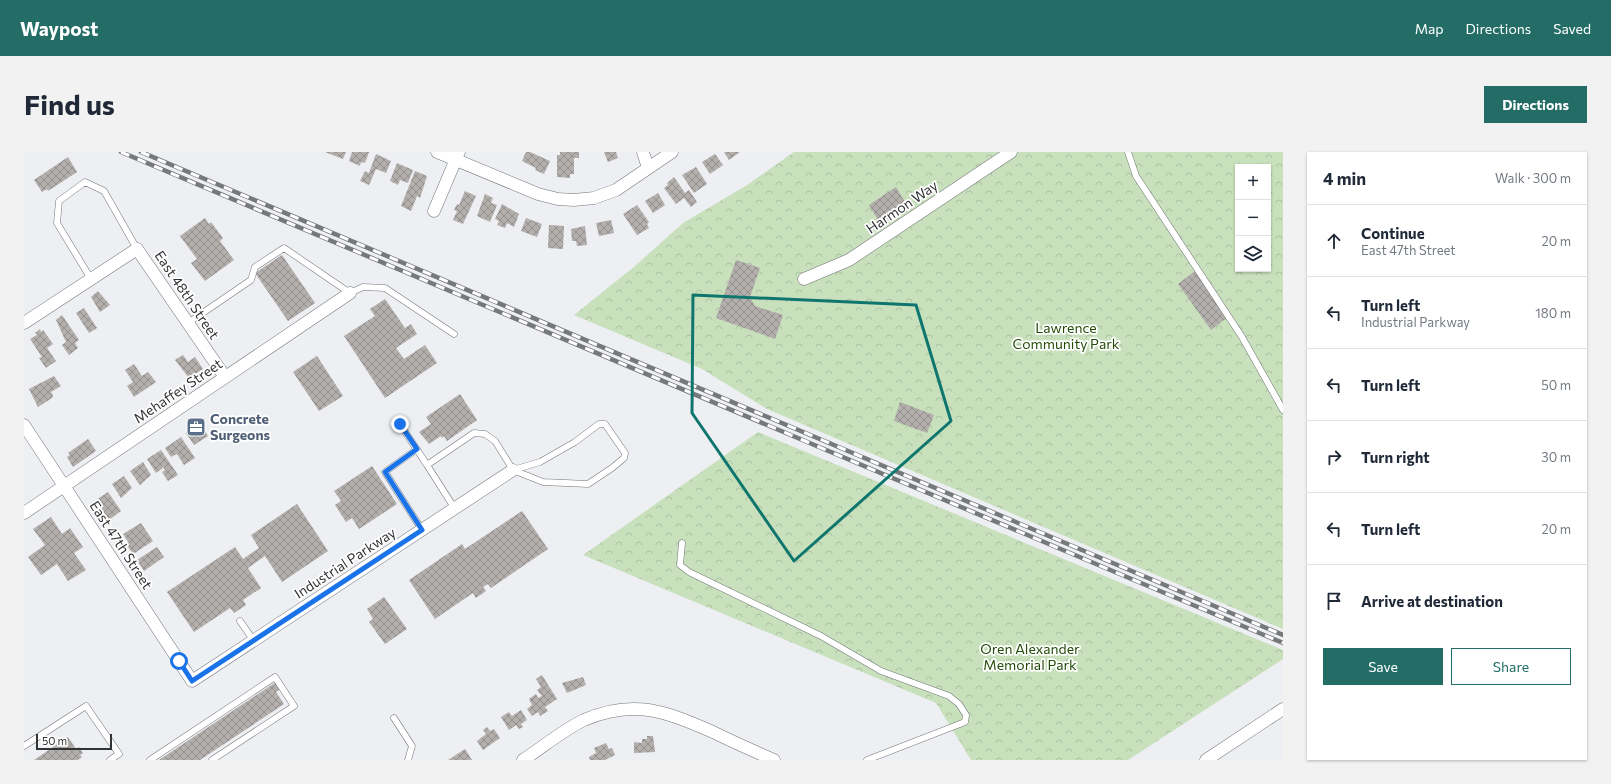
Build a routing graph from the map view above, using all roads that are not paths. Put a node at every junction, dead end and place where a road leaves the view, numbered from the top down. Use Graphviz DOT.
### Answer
graph roads {
  1 [pos="437,152"];
  2 [pos="643,152"];
  3 [pos="672,152"];
  4 [pos="1011,152"];
  5 [pos="1128,152"];
  6 [pos="457,156"];
  7 [pos="648,168"];
  8 [pos="434,211"];
  9 [pos="137,249"];
  10 [pos="91,279"];
  11 [pos="804,279"];
  12 [pos="350,293"];
  13 [pos="24,323"];
  14 [pos="188,323"];
  15 [pos="454,334"];
  16 [pos="225,377"];
  17 [pos="1283,410"];
  18 [pos="400,424"];
  19 [pos="24,425"];
  20 [pos="417,449"];
  21 [pos="427,465"];
  22 [pos="513,470"];
  23 [pos="64,486"];
  24 [pos="455,508"];
  25 [pos="24,513"];
  26 [pos="422,530"];
  27 [pos="682,543"];
  28 [pos="240,620"];
  29 [pos="254,641"];
  30 [pos="192,681"];
  31 [pos="1283,709"];
  32 [pos="394,718"];
  33 [pos="24,746"];
  34 [pos="110,760"];
  35 [pos="150,760"];
  36 [pos="212,760"];
  37 [pos="408,760"];
  38 [pos="523,760"];
  39 [pos="774,760"];
  40 [pos="867,760"];
  41 [pos="1206,760"];
  1 -- 6 [label="street"];
  2 -- 7 [label="street"];
  3 -- 7 [label="street"];
  4 -- 11 [label="street, Harmon Way"];
  5 -- 17 [label="lane"];
  6 -- 7 [label="street"];
  6 -- 8 [label="street"];
  9 -- 10 [label="street"];
  9 -- 10 [label="lane"];
  9 -- 14 [label="street, East 48th Street"];
  10 -- 13 [label="street"];
  12 -- 14 [label="lane"];
  12 -- 15 [label="lane"];
  12 -- 16 [label="street, Mehaffey Street"];
  14 -- 16 [label="street, East 48th Street"];
  16 -- 23 [label="street, Mehaffey Street"];
  18 -- 20 [label="lane"];
  19 -- 23 [label="street, East 47th Street"];
  20 -- 21 [label="lane"];
  20 -- 26 [label="lane"];
  21 -- 22 [label="lane"];
  21 -- 24 [label="lane"];
  22 -- 22 [label="lane"];
  22 -- 24 [label="street, Industrial Parkway"];
  23 -- 25 [label="street, Mehaffey Street"];
  23 -- 30 [label="street, East 47th Street"];
  24 -- 26 [label="street, Industrial Parkway"];
  26 -- 29 [label="street, Industrial Parkway"];
  27 -- 40 [label="lane"];
  28 -- 29 [label="lane"];
  29 -- 30 [label="street, Industrial Parkway"];
  31 -- 41 [label="street"];
  32 -- 37 [label="lane"];
  33 -- 34 [label="lane"];
  35 -- 36 [label="lane"];
  38 -- 39 [label="street"];
}
